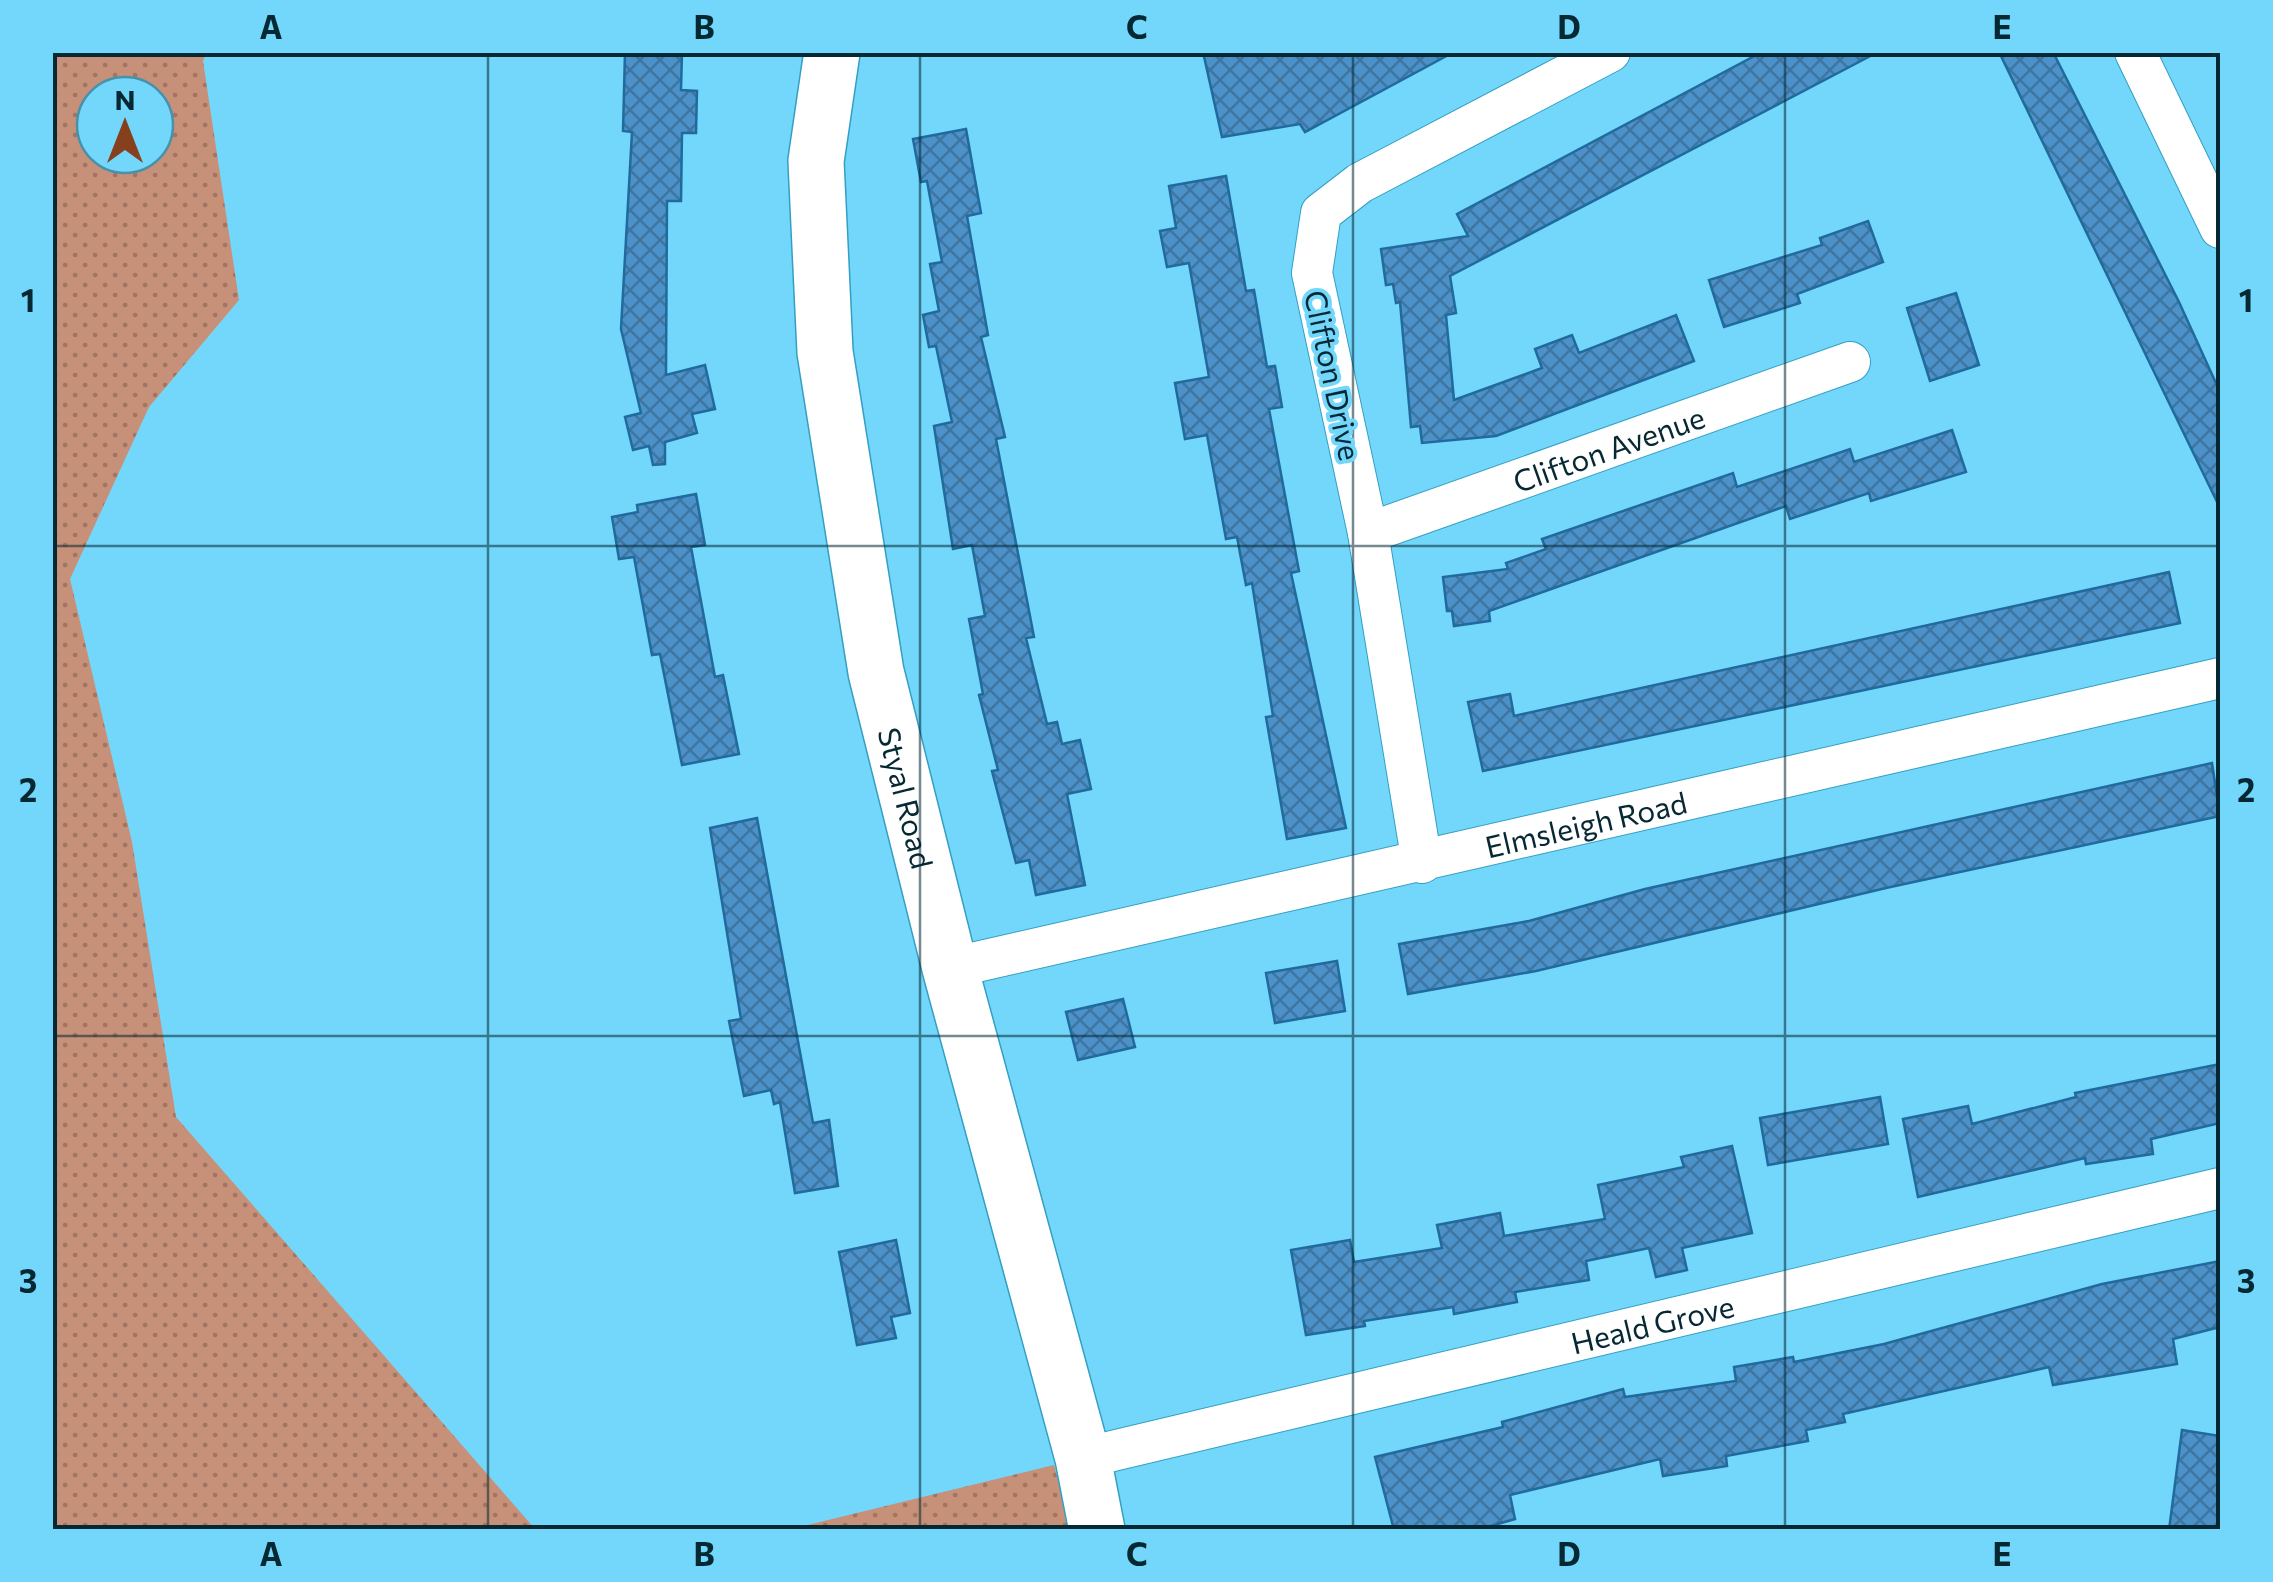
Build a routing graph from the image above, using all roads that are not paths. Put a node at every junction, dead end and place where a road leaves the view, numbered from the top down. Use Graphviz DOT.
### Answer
graph roads {
  1 [pos="832,52"];
  2 [pos="1610,52"];
  3 [pos="2135,52"];
  4 [pos="2220,228"];
  5 [pos="1850,362"];
  6 [pos="1368,533"];
  7 [pos="2220,678"];
  8 [pos="1422,862"];
  9 [pos="950,968"];
  10 [pos="2220,1188"];
  11 [pos="1083,1458"];
  12 [pos="1097,1530"];
  1 -- 9 [label="main road, Styal Road"];
  2 -- 6 [label="street, Clifton Drive"];
  3 -- 4 [label="street"];
  5 -- 6 [label="street, Clifton Avenue"];
  6 -- 8 [label="street, Clifton Drive"];
  7 -- 8 [label="street, Elmsleigh Road"];
  8 -- 9 [label="street, Elmsleigh Road"];
  9 -- 11 [label="main road, Styal Road"];
  10 -- 11 [label="street, Heald Grove"];
  11 -- 12 [label="main road, Styal Road"];
}
